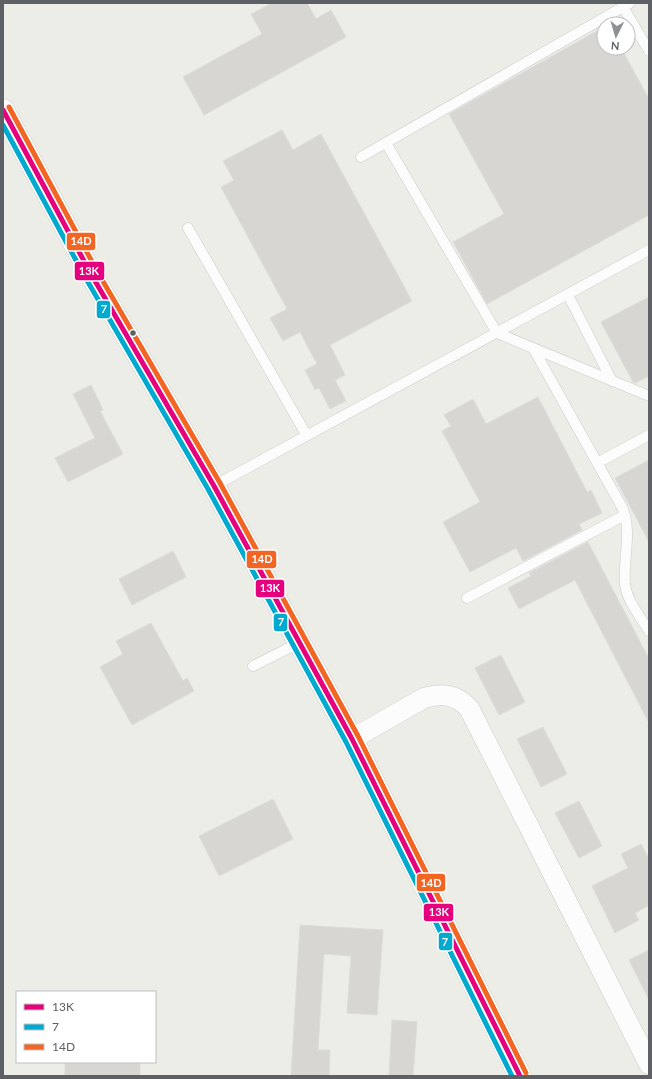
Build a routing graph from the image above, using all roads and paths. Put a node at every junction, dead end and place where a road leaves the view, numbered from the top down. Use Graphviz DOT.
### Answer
graph roads {
  1 [pos="626,5"];
  2 [pos="645,40"];
  3 [pos="649,51"];
  4 [pos="3,110"];
  5 [pos="386,143"];
  6 [pos="361,157"];
  7 [pos="188,228"];
  8 [pos="649,250"];
  9 [pos="568,295"];
  10 [pos="497,333"];
  11 [pos="533,348"];
  12 [pos="612,381"];
  13 [pos="649,396"];
  14 [pos="649,435"];
  15 [pos="307,436"];
  16 [pos="597,463"];
  17 [pos="214,486"];
  18 [pos="625,515"];
  19 [pos="467,598"];
  20 [pos="649,631"];
  21 [pos="299,643"];
  22 [pos="253,666"];
  23 [pos="352,739"];
  24 [pos="649,1064"];
  25 [pos="520,1076"];
  1 -- 2 [label="lane"];
  1 -- 5 [label="lane"];
  2 -- 3 [label="lane"];
  4 -- 17 [label="street"];
  5 -- 6 [label="lane"];
  5 -- 10 [label="lane"];
  7 -- 15 [label="lane"];
  8 -- 9 [label="lane"];
  9 -- 10 [label="lane"];
  9 -- 12 [label="lane"];
  10 -- 11 [label="lane"];
  10 -- 15 [label="lane"];
  11 -- 12 [label="lane"];
  11 -- 16 [label="lane"];
  12 -- 13 [label="lane"];
  14 -- 16 [label="lane"];
  15 -- 17 [label="lane"];
  16 -- 18 [label="lane"];
  17 -- 21 [label="street"];
  18 -- 19 [label="lane"];
  18 -- 20 [label="lane"];
  21 -- 22 [label="lane"];
  21 -- 23 [label="street"];
  23 -- 24 [label="street"];
  23 -- 25 [label="street"];
}
